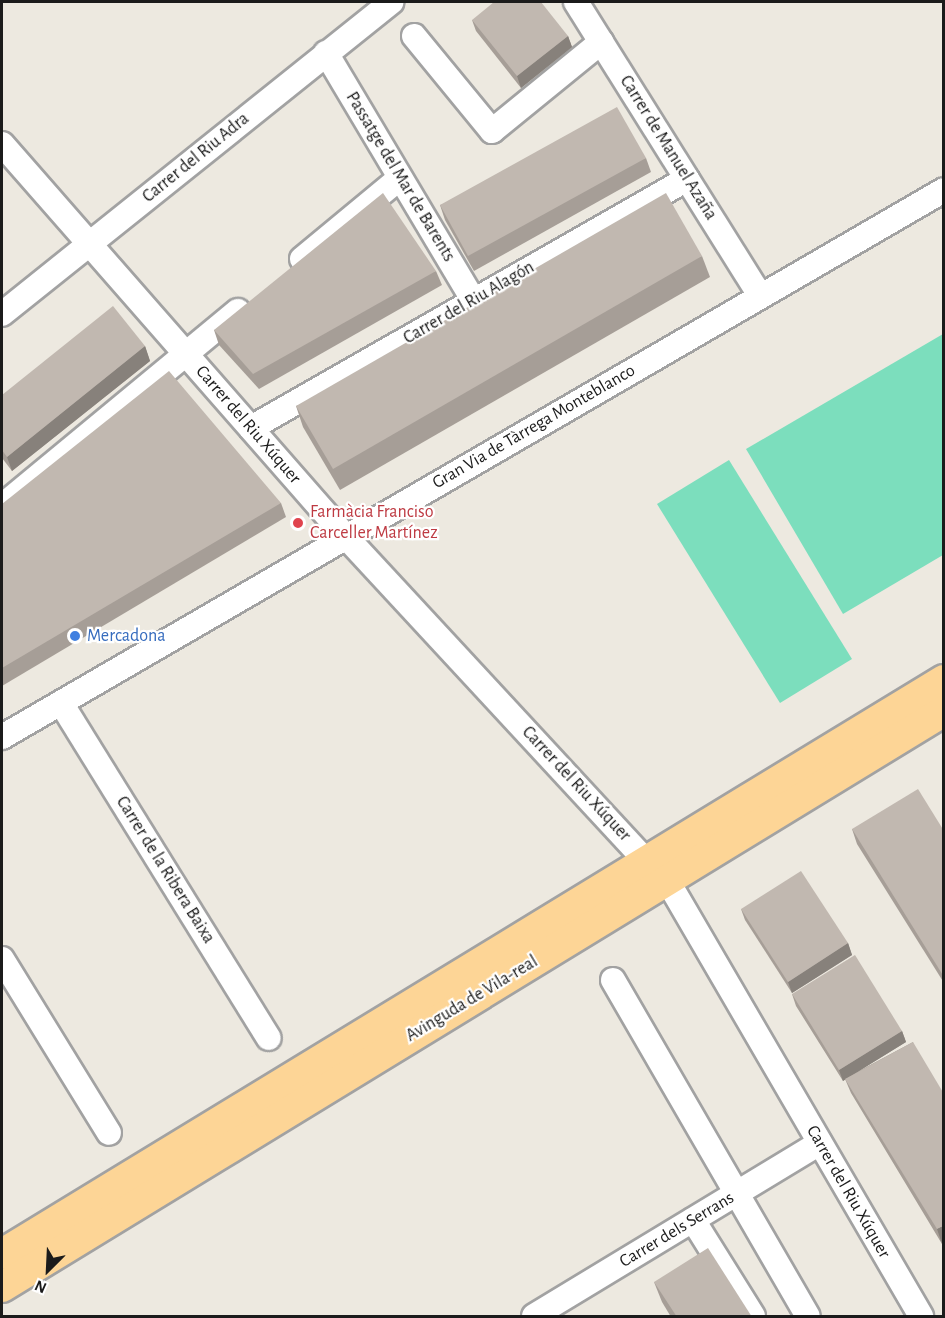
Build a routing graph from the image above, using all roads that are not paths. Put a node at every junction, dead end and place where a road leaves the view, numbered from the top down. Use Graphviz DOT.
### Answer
graph roads {
  1 [pos="391,2"];
  2 [pos="576,2"];
  3 [pos="414,36"];
  4 [pos="602,42"];
  5 [pos="326,53"];
  6 [pos="2,144"];
  7 [pos="400,178"];
  8 [pos="687,179"];
  9 [pos="944,190"];
  10 [pos="89,243"];
  11 [pos="284,274"];
  12 [pos="258,296"];
  13 [pos="760,296"];
  14 [pos="474,301"];
  15 [pos="2,314"];
  16 [pos="186,354"];
  17 [pos="251,428"];
  18 [pos="2,506"];
  19 [pos="346,537"];
  20 [pos="944,680"];
  21 [pos="61,703"];
  22 [pos="944,711"];
  23 [pos="2,737"];
  24 [pos="657,871"];
  25 [pos="2,958"];
  26 [pos="613,980"];
  27 [pos="269,1038"];
  28 [pos="109,1133"];
  29 [pos="820,1143"];
  30 [pos="736,1193"];
  31 [pos="693,1220"];
  32 [pos="2,1254"];
  33 [pos="2,1287"];
  34 [pos="534,1317"];
  35 [pos="753,1317"];
  36 [pos="808,1317"];
  37 [pos="921,1317"];
  1 -- 5 [label="street, Carrer del Riu Adra"];
  2 -- 4 [label="street, Carrer de Manuel Azaña"];
  3 -- 4 [label="street"];
  4 -- 8 [label="street, Carrer de Manuel Azaña"];
  5 -- 7 [label="street, Passatge del Mar de Barents"];
  5 -- 10 [label="street, Carrer del Riu Adra"];
  6 -- 10 [label="street, Carrer del Riu Xúquer"];
  7 -- 11 [label="street"];
  7 -- 14 [label="street, Passatge del Mar de Barents"];
  8 -- 13 [label="street, Carrer de Manuel Azaña"];
  8 -- 14 [label="street, Carrer del Riu Alagón"];
  9 -- 13 [label="street, Gran Via de Tàrrega Monteblanco"];
  10 -- 15 [label="street, Carrer del Riu Adra"];
  10 -- 16 [label="street, Carrer del Riu Xúquer"];
  12 -- 16 [label="street"];
  13 -- 19 [label="street, Gran Via de Tàrrega Monteblanco"];
  14 -- 17 [label="street, Carrer del Riu Alagón"];
  16 -- 17 [label="street, Carrer del Riu Xúquer"];
  16 -- 18 [label="street"];
  17 -- 19 [label="street, Carrer del Riu Xúquer"];
  19 -- 21 [label="street, Gran Via de Tàrrega Monteblanco"];
  19 -- 24 [label="street, Carrer del Riu Xúquer"];
  20 -- 24 [label="main road, Avinguda de Vila-real"];
  21 -- 23 [label="street, Gran Via de Tàrrega Monteblanco"];
  21 -- 27 [label="street, Carrer de la Ribera Baixa"];
  22 -- 24 [label="main road, Avinguda de Vila-real"];
  24 -- 29 [label="street, Carrer del Riu Xúquer"];
  24 -- 32 [label="main road, Avinguda de Vila-real"];
  24 -- 33 [label="main road, Avinguda de Vila-real"];
  25 -- 28 [label="street"];
  26 -- 30 [label="street"];
  29 -- 30 [label="street, Carrer dels Serrans"];
  29 -- 37 [label="street, Carrer del Riu Xúquer"];
  30 -- 31 [label="street, Carrer dels Serrans"];
  30 -- 36 [label="street"];
  31 -- 34 [label="street, Carrer dels Serrans"];
  31 -- 35 [label="street"];
}
